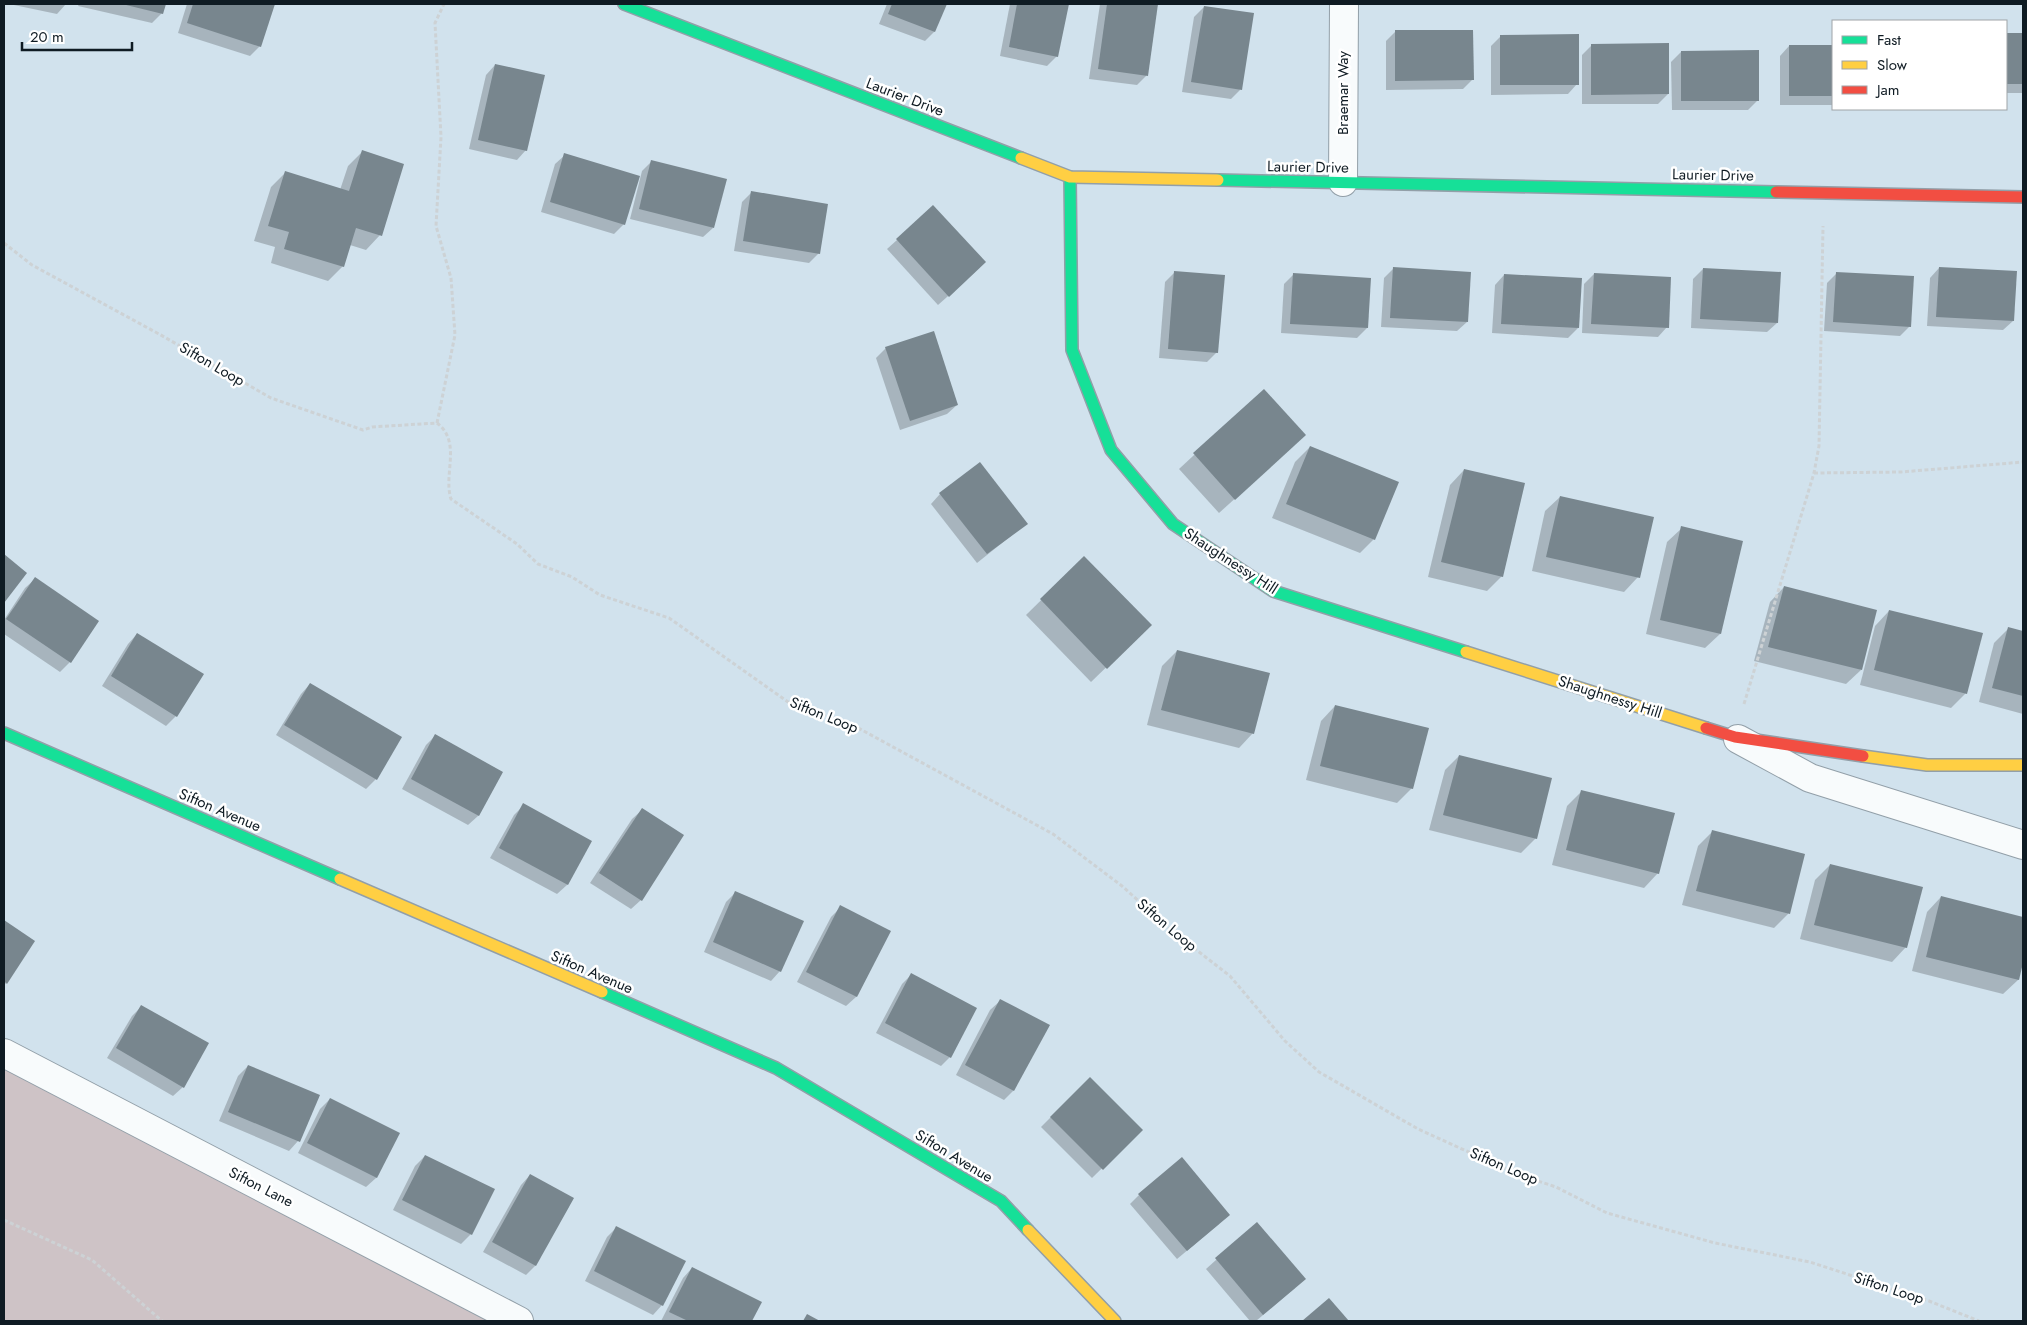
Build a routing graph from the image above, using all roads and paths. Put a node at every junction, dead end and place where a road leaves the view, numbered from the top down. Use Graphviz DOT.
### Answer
graph roads {
  1 [pos="444,4"];
  2 [pos="624,4"];
  3 [pos="1344,4"];
  4 [pos="1070,177"];
  5 [pos="1343,182"];
  6 [pos="2023,196"];
  7 [pos="1823,225"];
  8 [pos="4,243"];
  9 [pos="437,423"];
  10 [pos="2023,462"];
  11 [pos="1814,473"];
  12 [pos="4,733"];
  13 [pos="1735,737"];
  14 [pos="2023,766"];
  15 [pos="2023,846"];
  16 [pos="4,1053"];
  17 [pos="4,1220"];
  18 [pos="162,1321"];
  19 [pos="519,1321"];
  20 [pos="1115,1321"];
  21 [pos="1979,1321"];
  1 -- 9 [label="path"];
  2 -- 4 [label="street, Laurier Drive"];
  3 -- 5 [label="street, Braemar Way"];
  4 -- 5 [label="street, Laurier Drive"];
  4 -- 13 [label="street, Shaughnessy Hill"];
  5 -- 6 [label="street, Laurier Drive"];
  7 -- 11 [label="path"];
  8 -- 9 [label="path, Sifton Loop"];
  9 -- 21 [label="path, Sifton Loop"];
  10 -- 11 [label="path"];
  11 -- 13 [label="path"];
  12 -- 20 [label="street, Sifton Avenue"];
  13 -- 14 [label="street, Shaughnessy Hill"];
  13 -- 15 [label="street, Shaughnessy Hill"];
  16 -- 19 [label="street, Sifton Lane"];
  17 -- 18 [label="path"];
}
